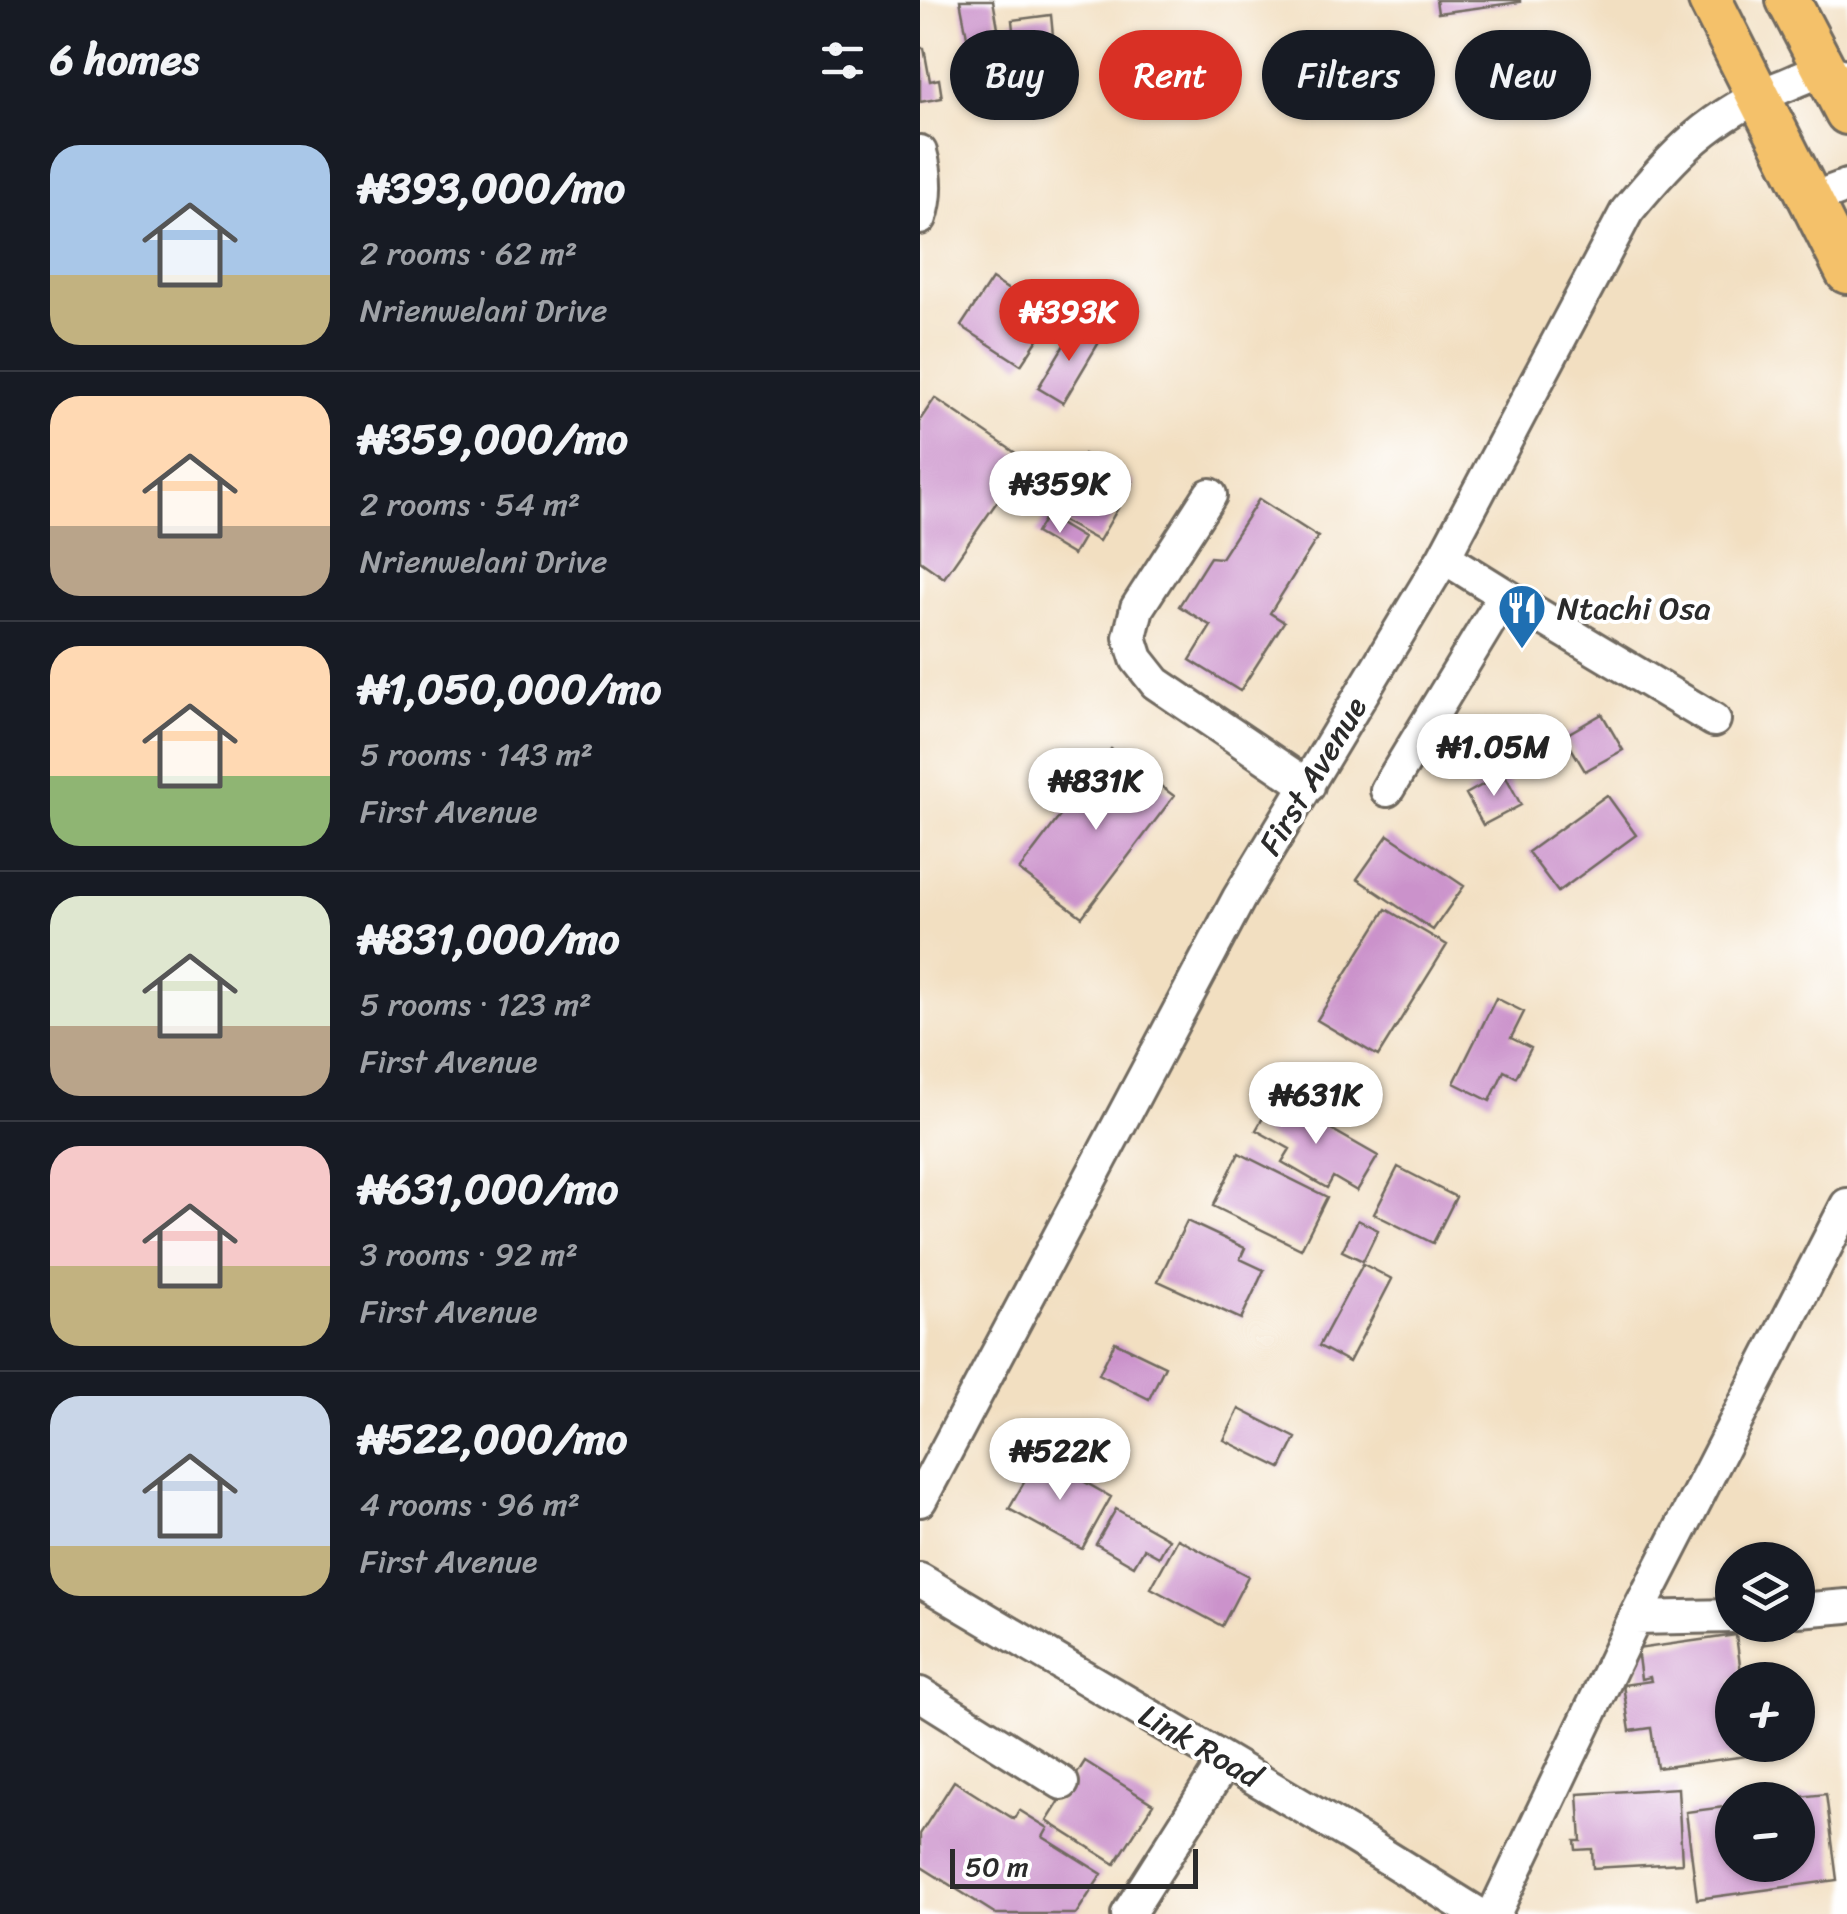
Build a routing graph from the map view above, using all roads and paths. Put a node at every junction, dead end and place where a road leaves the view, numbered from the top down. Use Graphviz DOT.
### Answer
graph roads {
  1 [pos="1710,0"];
  2 [pos="1788,0"];
  3 [pos="1836,74"];
  4 [pos="1759,96"];
  5 [pos="1847,113"];
  6 [pos="920,152"];
  7 [pos="1828,193"];
  8 [pos="920,218"];
  9 [pos="1847,272"];
  10 [pos="1210,495"];
  11 [pos="1444,556"];
  12 [pos="1504,595"];
  13 [pos="1714,720"];
  14 [pos="1308,786"];
  15 [pos="1387,790"];
  16 [pos="1847,1205"];
  17 [pos="920,1500"];
  18 [pos="920,1580"];
  19 [pos="1847,1606"];
  20 [pos="1815,1609"];
  21 [pos="1715,1616"];
  22 [pos="1634,1618"];
  23 [pos="920,1694"];
  24 [pos="1225,1761"];
  25 [pos="1062,1783"];
  26 [pos="1128,1914"];
  27 [pos="1478,1914"];
  28 [pos="1494,1914"];
  1 -- 4 [label="main road"];
  2 -- 3 [label="main road"];
  3 -- 4 [label="street, First Avenue"];
  3 -- 5 [label="main road"];
  4 -- 7 [label="main road"];
  4 -- 11 [label="street, First Avenue"];
  6 -- 8 [label="street"];
  7 -- 9 [label="main road"];
  10 -- 14 [label="street"];
  11 -- 12 [label="street"];
  11 -- 14 [label="street, First Avenue"];
  12 -- 13 [label="street"];
  12 -- 15 [label="street"];
  14 -- 17 [label="street, First Avenue"];
  16 -- 22 [label="street"];
  18 -- 24 [label="street, Link Road"];
  19 -- 20 [label="street"];
  21 -- 22 [label="street"];
  22 -- 28 [label="street"];
  23 -- 25 [label="street"];
  24 -- 26 [label="street"];
  24 -- 27 [label="street, Link Road"];
}
